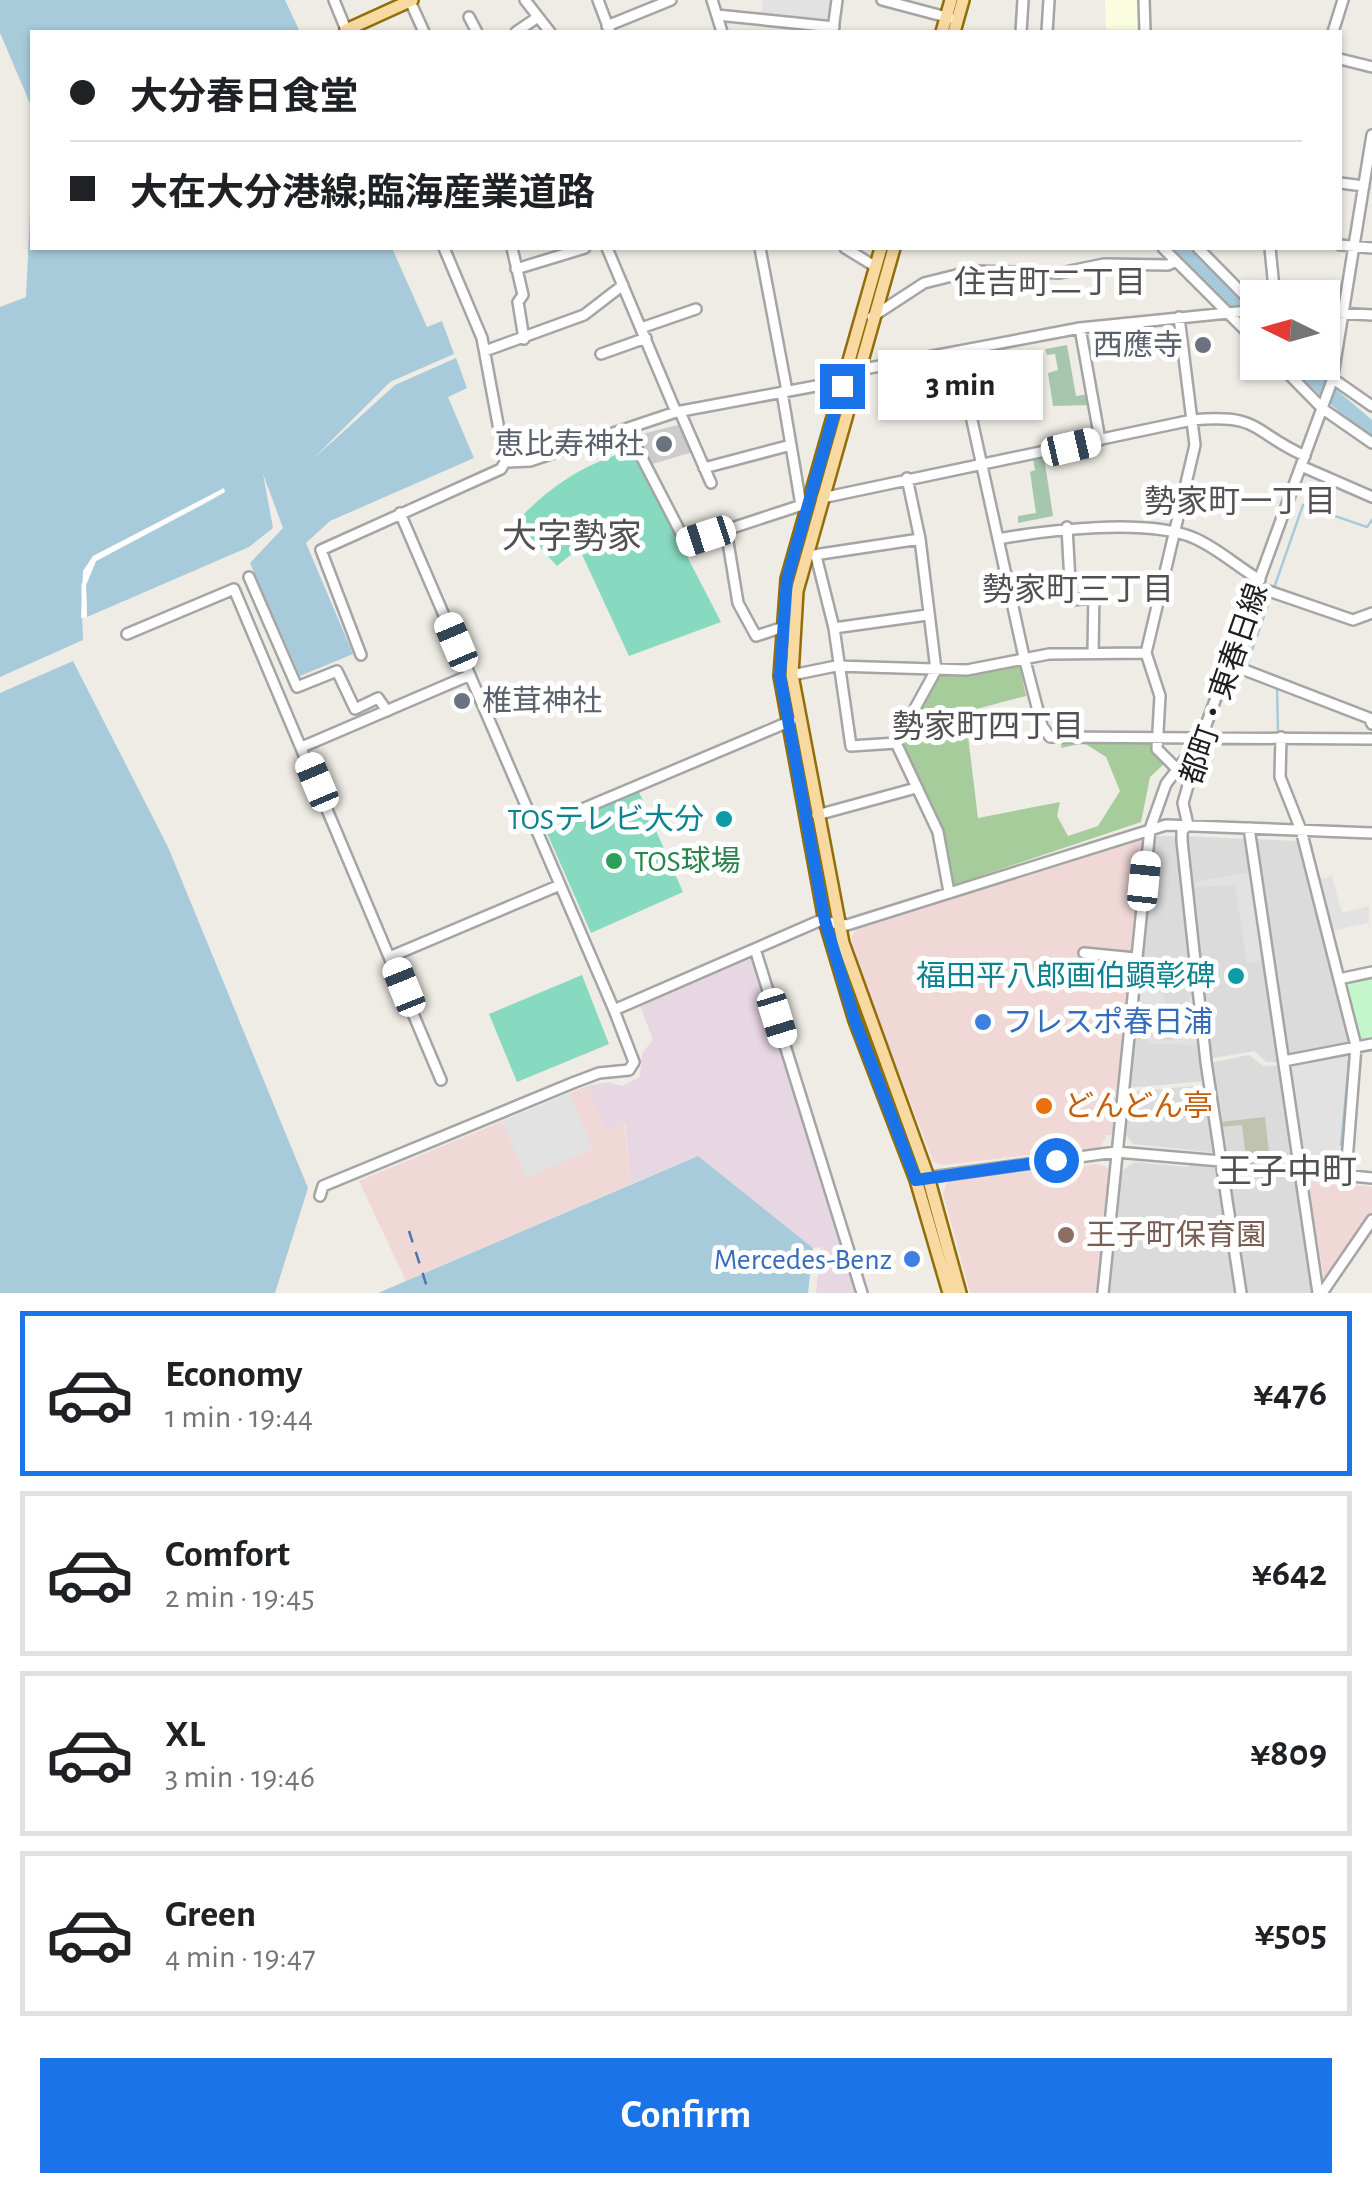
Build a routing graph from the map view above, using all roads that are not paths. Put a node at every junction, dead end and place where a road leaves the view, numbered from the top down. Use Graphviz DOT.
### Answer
graph roads {
  1 [pos="334,0"];
  2 [pos="411,0"];
  3 [pos="525,0"];
  4 [pos="598,0"];
  5 [pos="670,0"];
  6 [pos="712,0"];
  7 [pos="836,0"];
  8 [pos="882,0"];
  9 [pos="951,0"];
  10 [pos="963,0"];
  11 [pos="1023,0"];
  12 [pos="1049,0"];
  13 [pos="1144,0"];
  14 [pos="1342,0"];
  15 [pos="717,15"];
  16 [pos="469,17"];
  17 [pos="538,17"];
  18 [pos="953,23"];
  19 [pos="608,29"];
  20 [pos="346,30"];
  21 [pos="351,30"];
  22 [pos="423,30"];
  23 [pos="476,30"];
  24 [pos="519,30"];
  25 [pos="548,30"];
  26 [pos="721,30"];
  27 [pos="833,30"];
  28 [pos="1021,30"];
  29 [pos="1047,30"];
  30 [pos="1145,30"];
  31 [pos="1334,30"];
  32 [pos="1342,60"];
  33 [pos="1372,67"];
  34 [pos="1372,135"];
  35 [pos="1342,182"];
  36 [pos="1364,186"];
  37 [pos="1342,245"];
  38 [pos="1354,246"];
  39 [pos="1372,248"];
  40 [pos="445,250"];
  41 [pos="512,250"];
  42 [pos="579,250"];
  43 [pos="608,250"];
  44 [pos="762,250"];
  45 [pos="848,250"];
  46 [pos="880,250"];
  47 [pos="893,250"];
  48 [pos="1165,250"];
  49 [pos="1200,250"];
  50 [pos="1270,250"];
  51 [pos="1176,261"];
  52 [pos="876,267"];
  53 [pos="516,269"];
  54 [pos="1274,280"];
  55 [pos="623,285"];
  56 [pos="1240,292"];
  57 [pos="696,309"];
  58 [pos="1227,311"];
  59 [pos="1240,311"];
  60 [pos="1340,313"];
  61 [pos="1344,313"];
  62 [pos="1372,315"];
  63 [pos="1179,316"];
  64 [pos="872,317"];
  65 [pos="1240,325"];
  66 [pos="1080,328"];
  67 [pos="643,333"];
  68 [pos="524,339"];
  69 [pos="485,352"];
  70 [pos="957,352"];
  71 [pos="601,354"];
  72 [pos="858,371"];
  73 [pos="1293,380"];
  74 [pos="844,381"];
  75 [pos="1332,381"];
  76 [pos="784,391"];
  77 [pos="1372,406"];
  78 [pos="1322,410"];
  79 [pos="678,412"];
  80 [pos="1192,420"];
  81 [pos="628,431"];
  82 [pos="1100,440"];
  83 [pos="1372,443"];
  84 [pos="792,446"];
  85 [pos="1303,461"];
  86 [pos="505,462"];
  87 [pos="704,468"];
  88 [pos="982,468"];
  89 [pos="907,478"];
  90 [pos="710,482"];
  91 [pos="1372,497"];
  92 [pos="822,498"];
  93 [pos="804,504"];
  94 [pos="400,513"];
  95 [pos="1067,527"];
  96 [pos="726,530"];
  97 [pos="1172,533"];
  98 [pos="920,539"];
  99 [pos="998,539"];
  100 [pos="812,554"];
  101 [pos="249,577"];
  102 [pos="1258,584"];
  103 [pos="1372,613"];
  104 [pos="928,615"];
  105 [pos="786,626"];
  106 [pos="834,628"];
  107 [pos="127,634"];
  108 [pos="1146,652"];
  109 [pos="1093,653"];
  110 [pos="360,656"];
  111 [pos="1024,657"];
  112 [pos="1229,664"];
  113 [pos="836,666"];
  114 [pos="936,670"];
  115 [pos="470,675"];
  116 [pos="792,675"];
  117 [pos="387,710"];
  118 [pos="1371,719"];
  119 [pos="792,721"];
  120 [pos="1156,736"];
  121 [pos="1202,736"];
  122 [pos="1280,737"];
  123 [pos="1372,739"];
  124 [pos="896,743"];
  125 [pos="302,747"];
  126 [pos="1177,769"];
  127 [pos="916,788"];
  128 [pos="817,815"];
  129 [pos="1188,825"];
  130 [pos="1150,828"];
  131 [pos="1249,828"];
  132 [pos="536,829"];
  133 [pos="1301,830"];
  134 [pos="1372,834"];
  135 [pos="560,885"];
  136 [pos="949,892"];
  137 [pos="831,923"];
  138 [pos="755,949"];
  139 [pos="1084,953"];
  140 [pos="392,956"];
  141 [pos="1136,958"];
  142 [pos="1372,972"];
  143 [pos="1339,979"];
  144 [pos="614,1010"];
  145 [pos="1372,1044"];
  146 [pos="1356,1046"];
  147 [pos="1284,1061"];
  148 [pos="442,1080"];
  149 [pos="1116,1152"];
  150 [pos="1221,1161"];
  151 [pos="1301,1171"];
  152 [pos="1346,1174"];
  153 [pos="922,1178"];
  154 [pos="1372,1178"];
  155 [pos="320,1196"];
  156 [pos="1372,1220"];
  157 [pos="862,1293"];
  158 [pos="949,1293"];
  159 [pos="960,1293"];
  160 [pos="1103,1293"];
  161 [pos="1241,1293"];
  162 [pos="1320,1293"];
  1 -- 20 [label="street"];
  2 -- 21 [label="main road"];
  2 -- 22 [label="street"];
  3 -- 17 [label="street"];
  4 -- 19 [label="street"];
  5 -- 19 [label="street"];
  6 -- 15 [label="street"];
  7 -- 27 [label="street"];
  8 -- 18 [label="street"];
  9 -- 18 [label="main road"];
  10 -- 18 [label="main road"];
  11 -- 28 [label="street"];
  12 -- 29 [label="street"];
  13 -- 30 [label="street"];
  14 -- 31 [label="street"];
  15 -- 26 [label="street"];
  15 -- 27 [label="street"];
  16 -- 23 [label="street"];
  17 -- 24 [label="street"];
  17 -- 25 [label="street"];
  32 -- 33 [label="street"];
  34 -- 36 [label="street"];
  35 -- 36 [label="street"];
  36 -- 38 [label="street"];
  37 -- 38 [label="street"];
  38 -- 39 [label="street"];
  38 -- 61 [label="street"];
  40 -- 69 [label="street"];
  41 -- 53 [label="street"];
  42 -- 53 [label="street"];
  43 -- 55 [label="street"];
  44 -- 76 [label="street"];
  45 -- 52 [label="street"];
  46 -- 52 [label="main road"];
  47 -- 64 [label="main road"];
  48 -- 51 [label="street"];
  49 -- 56 [label="street"];
  50 -- 54 [label="street"];
  51 -- 58 [label="street"];
  51 -- 64 [label="street"];
  52 -- 74 [label="main road"];
  53 -- 68 [label="street"];
  55 -- 67 [label="street"];
  55 -- 68 [label="street"];
  57 -- 67 [label="street"];
  58 -- 59 [label="street"];
  58 -- 63 [label="street"];
  58 -- 65 [label="street"];
  60 -- 61 [label="street"];
  61 -- 62 [label="street"];
  61 -- 75 [label="street"];
  63 -- 66 [label="street"];
  63 -- 80 [label="street"];
  64 -- 72 [label="main road"];
  66 -- 70 [label="street"];
  66 -- 82 [label="street"];
  67 -- 71 [label="street"];
  67 -- 79 [label="street"];
  68 -- 69 [label="street"];
  69 -- 86 [label="street"];
  70 -- 72 [label="street"];
  70 -- 88 [label="street"];
  72 -- 74 [label="street"];
  72 -- 92 [label="main road"];
  73 -- 78 [label="street"];
  74 -- 76 [label="street"];
  74 -- 93 [label="main road"];
  75 -- 77 [label="street"];
  75 -- 78 [label="street, 都町・東春日線"];
  76 -- 79 [label="street"];
  76 -- 84 [label="street"];
  78 -- 83 [label="street"];
  78 -- 85 [label="street, 都町・東春日線"];
  79 -- 81 [label="street"];
  79 -- 87 [label="street"];
  80 -- 82 [label="street"];
  80 -- 85 [label="street"];
  80 -- 97 [label="street"];
  81 -- 86 [label="street"];
  81 -- 96 [label="street"];
  82 -- 88 [label="street"];
  84 -- 87 [label="street"];
  84 -- 93 [label="street"];
  85 -- 91 [label="street"];
  85 -- 102 [label="street, 都町・東春日線"];
  86 -- 94 [label="street"];
  87 -- 90 [label="street"];
  88 -- 89 [label="street"];
  88 -- 99 [label="street"];
  89 -- 92 [label="street"];
  89 -- 98 [label="street"];
  92 -- 100 [label="main road"];
  93 -- 96 [label="street"];
  93 -- 105 [label="main road"];
  94 -- 110 [label="street"];
  94 -- 115 [label="street"];
  95 -- 97 [label="street"];
  95 -- 99 [label="street"];
  95 -- 109 [label="street"];
  96 -- 105 [label="street"];
  97 -- 102 [label="street"];
  97 -- 108 [label="street"];
  98 -- 100 [label="street"];
  98 -- 104 [label="street"];
  99 -- 111 [label="street"];
  100 -- 105 [label="main road"];
  100 -- 106 [label="street"];
  101 -- 117 [label="street"];
  102 -- 103 [label="street"];
  102 -- 112 [label="street, 都町・東春日線"];
  104 -- 106 [label="street"];
  104 -- 114 [label="street"];
  105 -- 116 [label="main road"];
  105 -- 119 [label="main road"];
  106 -- 113 [label="street"];
  107 -- 125 [label="street"];
  108 -- 109 [label="street"];
  108 -- 120 [label="street"];
  109 -- 111 [label="street"];
  111 -- 114 [label="street"];
  111 -- 120 [label="street"];
  112 -- 118 [label="street"];
  112 -- 121 [label="street, 都町・東春日線"];
  113 -- 114 [label="street"];
  113 -- 116 [label="street"];
  113 -- 124 [label="street"];
  114 -- 124 [label="street"];
  115 -- 117 [label="street"];
  115 -- 132 [label="street"];
  116 -- 119 [label="main road"];
  117 -- 125 [label="street"];
  119 -- 128 [label="main road"];
  119 -- 132 [label="street"];
  119 -- 137 [label="main road"];
  120 -- 121 [label="street"];
  120 -- 126 [label="street"];
  121 -- 122 [label="street"];
  121 -- 126 [label="street"];
  121 -- 129 [label="street, 都町・東春日線"];
  122 -- 123 [label="street"];
  122 -- 133 [label="street"];
  124 -- 127 [label="street"];
  125 -- 140 [label="street"];
  126 -- 130 [label="street"];
  127 -- 128 [label="street"];
  127 -- 136 [label="street"];
  128 -- 137 [label="main road"];
  129 -- 130 [label="street"];
  129 -- 131 [label="street"];
  129 -- 150 [label="street, 都町・東春日線"];
  130 -- 136 [label="street"];
  130 -- 141 [label="street"];
  131 -- 133 [label="street"];
  131 -- 147 [label="street"];
  132 -- 135 [label="street"];
  133 -- 134 [label="street"];
  133 -- 143 [label="street"];
  135 -- 140 [label="street"];
  135 -- 144 [label="street"];
  136 -- 137 [label="street"];
  137 -- 138 [label="street"];
  137 -- 153 [label="main road"];
  138 -- 144 [label="street"];
  138 -- 157 [label="street"];
  139 -- 141 [label="street"];
  140 -- 148 [label="street"];
  141 -- 149 [label="street"];
  142 -- 143 [label="street"];
  143 -- 146 [label="street"];
  144 -- 155 [label="street"];
  145 -- 146 [label="street"];
  146 -- 147 [label="street"];
  146 -- 152 [label="street"];
  147 -- 151 [label="street"];
  149 -- 150 [label="street"];
  149 -- 153 [label="street"];
  149 -- 160 [label="street"];
  150 -- 161 [label="street, 都町・東春日線"];
  151 -- 152 [label="street"];
  151 -- 162 [label="street"];
  152 -- 154 [label="street"];
  153 -- 158 [label="main road"];
  153 -- 159 [label="main road"];
  156 -- 162 [label="street"];
}
